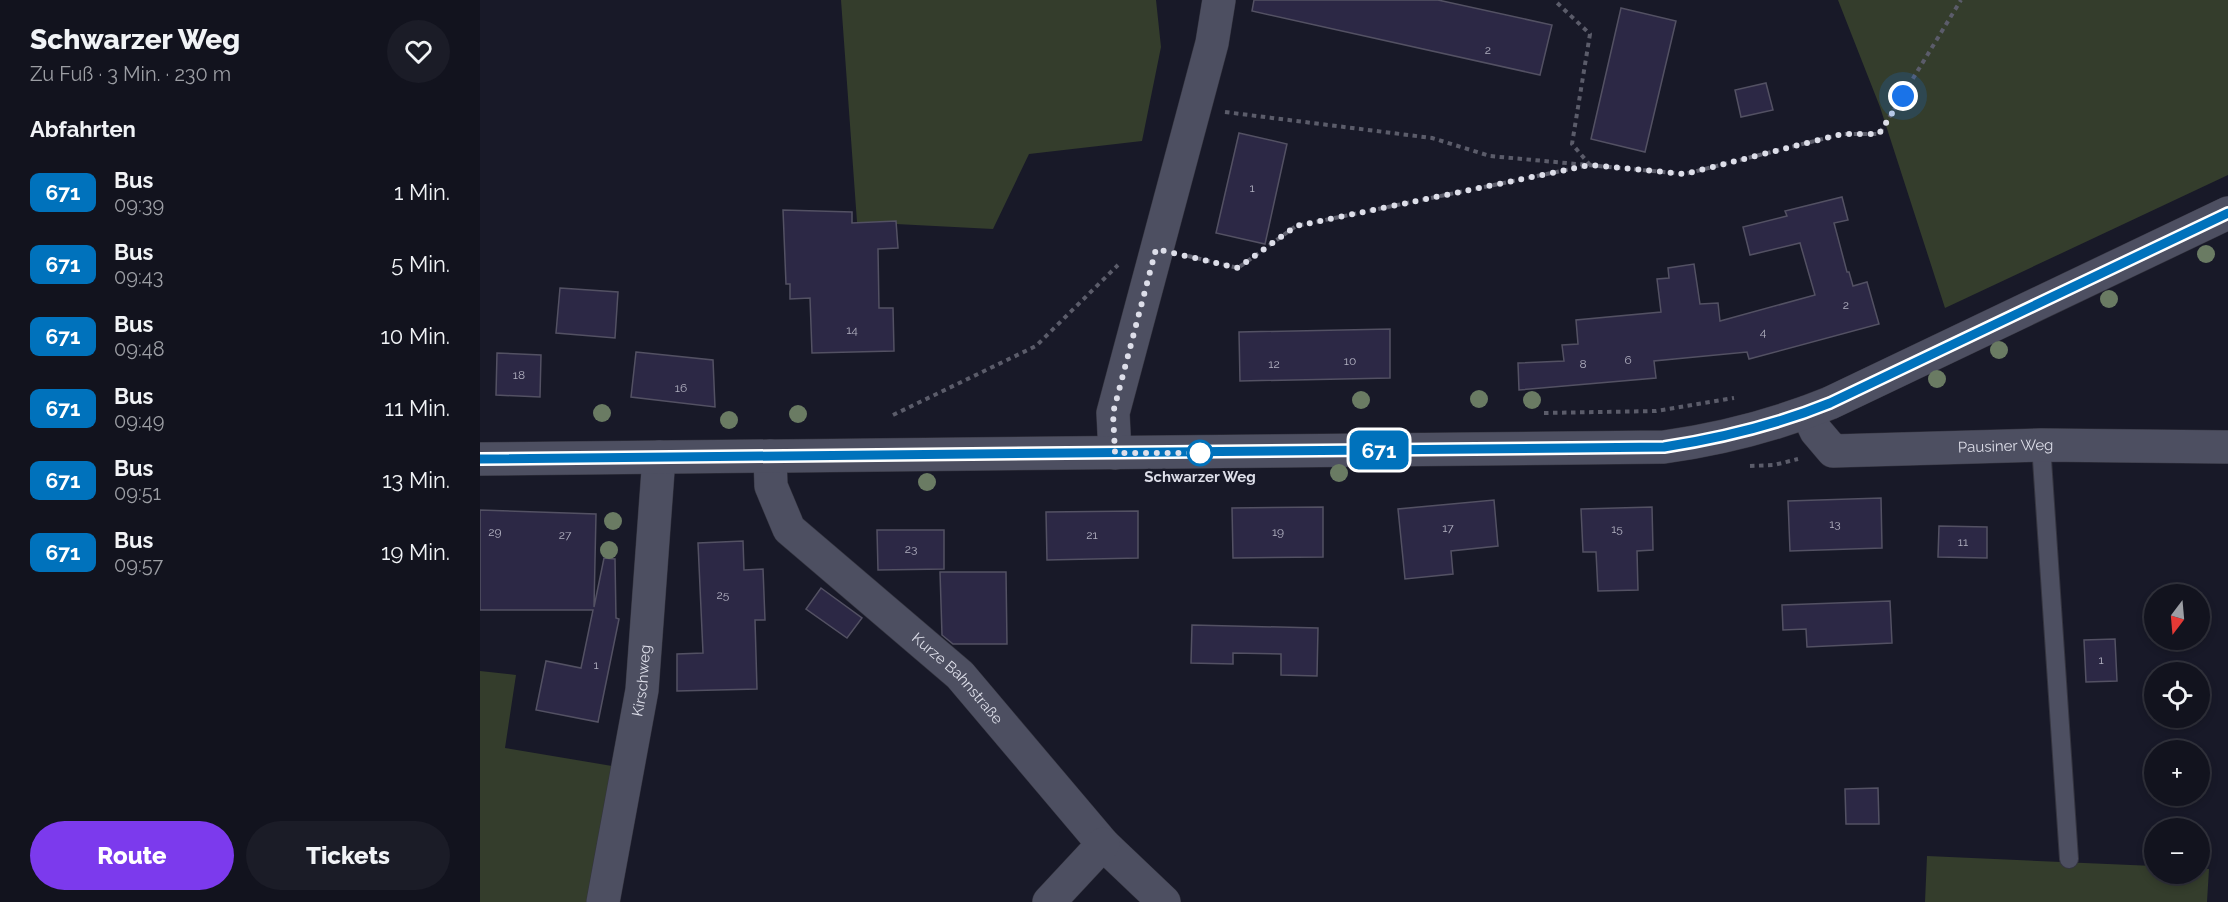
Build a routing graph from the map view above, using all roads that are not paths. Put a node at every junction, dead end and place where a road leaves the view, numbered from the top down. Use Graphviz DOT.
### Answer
graph roads {
  1 [pos="1219,0"];
  2 [pos="2228,213"];
  3 [pos="1807,412"];
  4 [pos="2041,445"];
  5 [pos="2228,447"];
  6 [pos="1115,453"];
  7 [pos="770,456"];
  8 [pos="659,457"];
  9 [pos="480,459"];
  10 [pos="1103,844"];
  11 [pos="2069,859"];
  12 [pos="603,902"];
  13 [pos="1049,902"];
  14 [pos="1164,902"];
  1 -- 6 [label="street"];
  2 -- 3 [label="street"];
  3 -- 4 [label="street, Pausiner Weg"];
  3 -- 6 [label="street"];
  4 -- 5 [label="street, Pausiner Weg"];
  4 -- 11 [label="lane"];
  6 -- 7 [label="street"];
  7 -- 8 [label="street"];
  7 -- 10 [label="street, Kurze Bahnstraße"];
  8 -- 9 [label="street"];
  8 -- 12 [label="street, Kirschweg"];
  10 -- 13 [label="street"];
  10 -- 14 [label="street, Kurze Bahnstraße"];
}
